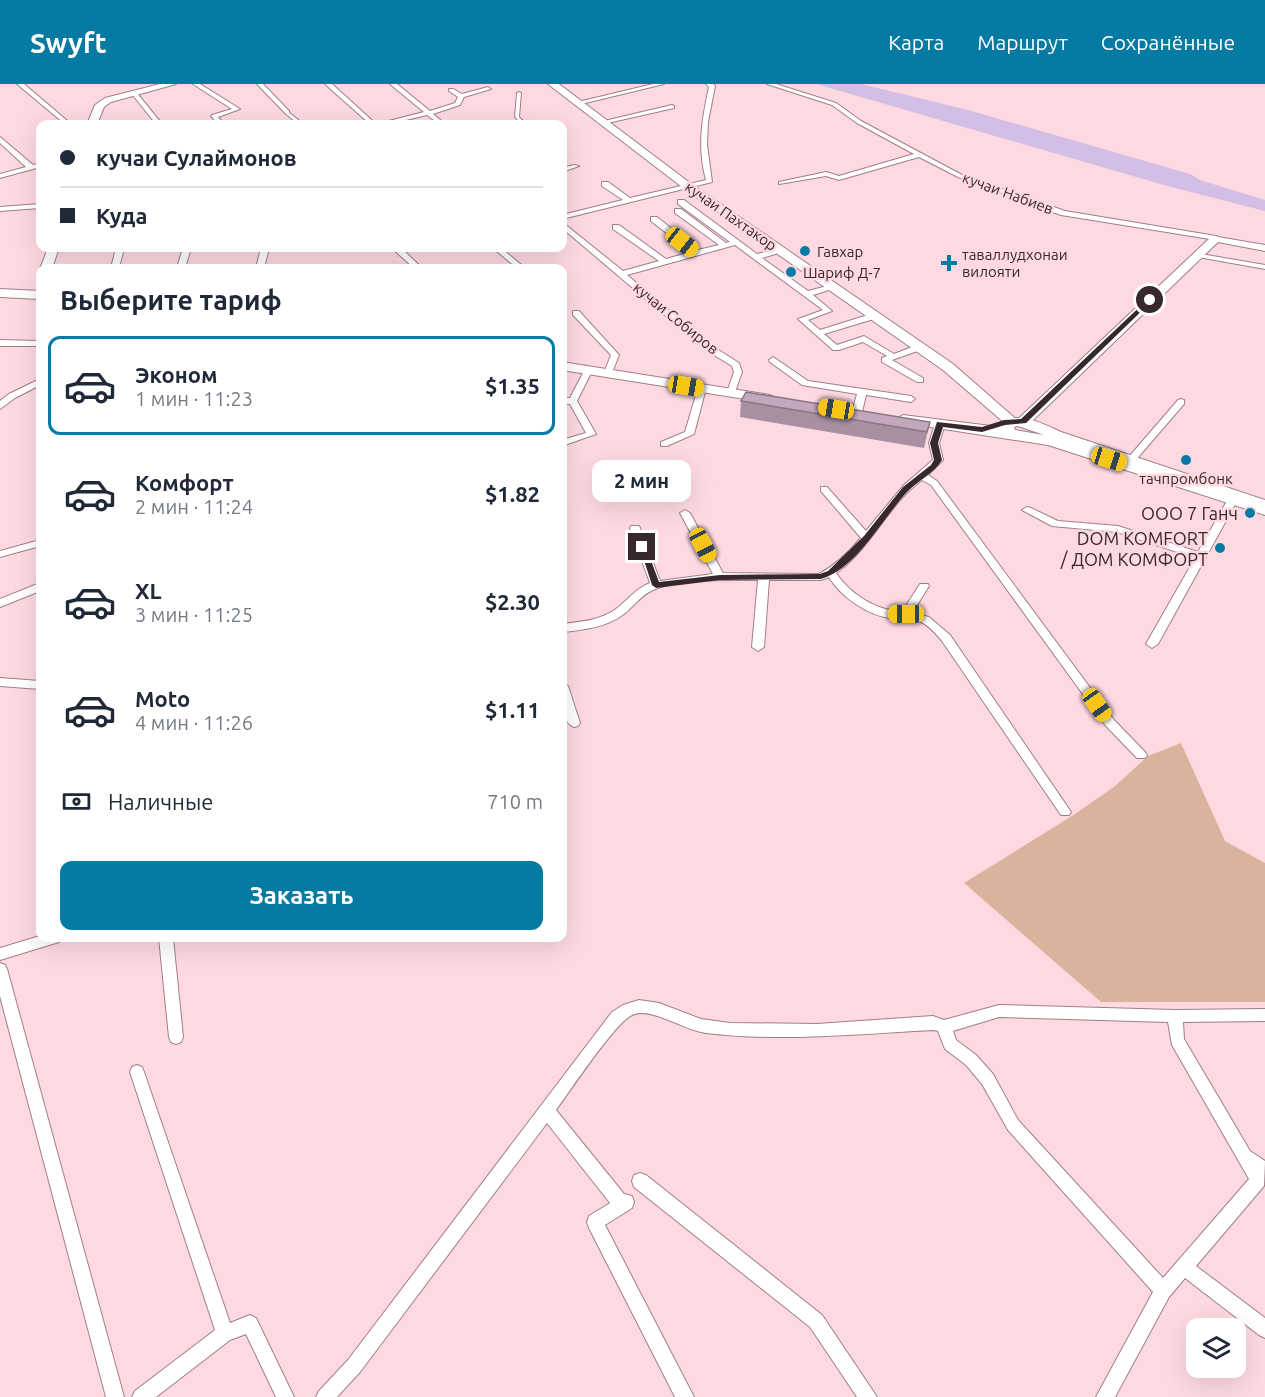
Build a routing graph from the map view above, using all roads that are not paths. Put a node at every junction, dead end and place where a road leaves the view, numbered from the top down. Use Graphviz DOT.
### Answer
graph roads {
  1 [pos="21,84"];
  2 [pos="171,84"];
  3 [pos="196,84"];
  4 [pos="260,84"];
  5 [pos="328,84"];
  6 [pos="393,84"];
  7 [pos="556,84"];
  8 [pos="662,84"];
  9 [pos="709,84"];
  10 [pos="770,84"];
  11 [pos="488,89"];
  12 [pos="451,90"];
  13 [pos="134,93"];
  14 [pos="519,93"];
  15 [pos="460,96"];
  16 [pos="577,103"];
  17 [pos="672,106"];
  18 [pos="287,112"];
  19 [pos="428,114"];
  20 [pos="63,120"];
  21 [pos="94,120"];
  22 [pos="156,120"];
  23 [pos="218,120"];
  24 [pos="296,120"];
  25 [pos="368,120"];
  26 [pos="401,120"];
  27 [pos="436,120"];
  28 [pos="520,120"];
  29 [pos="603,122"];
  30 [pos="0,139"];
  31 [pos="918,155"];
  32 [pos="36,166"];
  33 [pos="576,166"];
  34 [pos="31,167"];
  35 [pos="567,169"];
  36 [pos="0,176"];
  37 [pos="781,183"];
  38 [pos="605,184"];
  39 [pos="686,185"];
  40 [pos="628,200"];
  41 [pos="36,206"];
  42 [pos="0,209"];
  43 [pos="567,216"];
  44 [pos="733,218"];
  45 [pos="654,219"];
  46 [pos="713,224"];
  47 [pos="616,226"];
  48 [pos="567,228"];
  49 [pos="1216,238"];
  50 [pos="737,242"];
  51 [pos="724,245"];
  52 [pos="1265,248"];
  53 [pos="779,250"];
  54 [pos="401,252"];
  55 [pos="502,252"];
  56 [pos="697,253"];
  57 [pos="1198,255"];
  58 [pos="756,257"];
  59 [pos="665,262"];
  60 [pos="414,264"];
  61 [pos="515,264"];
  62 [pos="1265,267"];
  63 [pos="622,274"];
  64 [pos="832,286"];
  65 [pos="36,292"];
  66 [pos="0,293"];
  67 [pos="807,294"];
  68 [pos="576,313"];
  69 [pos="874,316"];
  70 [pos="818,333"];
  71 [pos="0,343"];
  72 [pos="36,344"];
  73 [pos="920,347"];
  74 [pos="892,356"];
  75 [pos="773,360"];
  76 [pos="567,367"];
  77 [pos="588,370"];
  78 [pos="608,373"];
  79 [pos="920,380"];
  80 [pos="36,384"];
  81 [pos="702,388"];
  82 [pos="731,392"];
  83 [pos="862,392"];
  84 [pos="911,399"];
  85 [pos="567,401"];
  86 [pos="573,401"];
  87 [pos="789,401"];
  88 [pos="1181,402"];
  89 [pos="0,406"];
  90 [pos="857,412"];
  91 [pos="893,417"];
  92 [pos="940,424"];
  93 [pos="1018,427"];
  94 [pos="567,441"];
  95 [pos="664,444"];
  96 [pos="1130,462"];
  97 [pos="921,475"];
  98 [pos="824,489"];
  99 [pos="1233,499"];
  100 [pos="1265,505"];
  101 [pos="1027,510"];
  102 [pos="1265,510"];
  103 [pos="685,513"];
  104 [pos="635,528"];
  105 [pos="867,538"];
  106 [pos="36,544"];
  107 [pos="0,554"];
  108 [pos="1199,556"];
  109 [pos="831,573"];
  110 [pos="764,576"];
  111 [pos="720,577"];
  112 [pos="656,585"];
  113 [pos="924,586"];
  114 [pos="36,590"];
  115 [pos="0,603"];
  116 [pos="906,614"];
  117 [pos="567,627"];
  118 [pos="1152,644"];
  119 [pos="758,647"];
  120 [pos="0,682"];
  121 [pos="36,685"];
  122 [pos="567,701"];
  123 [pos="574,723"];
  124 [pos="1141,754"];
  125 [pos="1065,812"];
  126 [pos="40,942"];
  127 [pos="166,942"];
  128 [pos="0,954"];
  129 [pos="0,969"];
  130 [pos="1174,1016"];
  131 [pos="1261,1017"];
  132 [pos="944,1027"];
  133 [pos="176,1037"];
  134 [pos="137,1072"];
  135 [pos="548,1111"];
  136 [pos="1244,1156"];
  137 [pos="1265,1170"];
  138 [pos="640,1181"];
  139 [pos="1184,1267"];
  140 [pos="1162,1291"];
  141 [pos="1265,1329"];
  142 [pos="225,1333"];
  143 [pos="116,1397"];
  144 [pos="141,1397"];
  145 [pos="285,1397"];
  146 [pos="325,1397"];
  147 [pos="685,1397"];
  148 [pos="868,1397"];
  149 [pos="1105,1397"];
  1 -- 20 [label="street"];
  2 -- 13 [label="main road"];
  3 -- 23 [label="street"];
  4 -- 18 [label="street"];
  5 -- 25 [label="street"];
  6 -- 19 [label="street"];
  7 -- 16 [label="main road, кучаи Пахтакор"];
  8 -- 16 [label="street"];
  9 -- 39 [label="street"];
  10 -- 31 [label="street, кучаи Набиев"];
  11 -- 15 [label="street"];
  12 -- 15 [label="street"];
  13 -- 21 [label="main road"];
  13 -- 22 [label="street"];
  14 -- 28 [label="street"];
  15 -- 19 [label="street"];
  16 -- 29 [label="main road, кучаи Пахтакор"];
  17 -- 29 [label="street"];
  18 -- 24 [label="street"];
  19 -- 26 [label="street"];
  19 -- 27 [label="street"];
  29 -- 39 [label="main road, кучаи Пахтакор"];
  30 -- 34 [label="street"];
  31 -- 37 [label="street"];
  31 -- 49 [label="street, кучаи Набиев"];
  32 -- 34 [label="street"];
  33 -- 35 [label="street"];
  34 -- 36 [label="street"];
  38 -- 40 [label="street"];
  39 -- 40 [label="street"];
  39 -- 44 [label="main road, кучаи Пахтакор"];
  40 -- 43 [label="street"];
  41 -- 42 [label="street"];
  44 -- 46 [label="street"];
  44 -- 53 [label="main road, кучаи Пахтакор"];
  45 -- 56 [label="street"];
  46 -- 50 [label="street, кучаи Пахтакор"];
  46 -- 51 [label="street, кучаи Пахтакор"];
  47 -- 59 [label="street"];
  48 -- 63 [label="street, кучаи Собиров"];
  49 -- 52 [label="main road, кучаи Набиев"];
  49 -- 57 [label="main road"];
  50 -- 51 [label="street, кучаи Собиров"];
  50 -- 58 [label="street, кучаи Пахтакор"];
  51 -- 56 [label="street, кучаи Собиров"];
  53 -- 58 [label="street"];
  53 -- 64 [label="main road, кучаи Пахтакор"];
  54 -- 60 [label="street"];
  55 -- 61 [label="street"];
  56 -- 59 [label="street, кучаи Собиров"];
  57 -- 62 [label="street"];
  57 -- 93 [label="main road"];
  58 -- 67 [label="street, кучаи Пахтакор"];
  59 -- 63 [label="street, кучаи Собиров"];
  63 -- 82 [label="street, кучаи Собиров"];
  64 -- 67 [label="street"];
  64 -- 69 [label="main road, кучаи Пахтакор"];
  65 -- 66 [label="main road"];
  67 -- 70 [label="street, кучаи Пахтакор"];
  68 -- 78 [label="street"];
  69 -- 70 [label="street"];
  69 -- 73 [label="main road, кучаи Пахтакор"];
  70 -- 74 [label="street"];
  71 -- 72 [label="street"];
  73 -- 74 [label="street"];
  73 -- 93 [label="main road, кучаи Пахтакор"];
  74 -- 79 [label="street"];
  75 -- 83 [label="street"];
  76 -- 77 [label="main road"];
  77 -- 78 [label="main road"];
  77 -- 86 [label="street"];
  78 -- 81 [label="main road"];
  80 -- 89 [label="street"];
  81 -- 82 [label="main road"];
  81 -- 95 [label="street"];
  82 -- 87 [label="main road"];
  83 -- 84 [label="street"];
  83 -- 90 [label="street"];
  85 -- 86 [label="street"];
  86 -- 94 [label="street"];
  88 -- 96 [label="street"];
  91 -- 92 [label="main road"];
  92 -- 93 [label="main road"];
  92 -- 97 [label="street"];
  93 -- 96 [label="main road"];
  96 -- 99 [label="main road"];
  96 -- 100 [label="main road"];
  97 -- 105 [label="street"];
  97 -- 124 [label="street"];
  98 -- 105 [label="street"];
  99 -- 102 [label="main road"];
  99 -- 108 [label="street"];
  101 -- 108 [label="street"];
  103 -- 111 [label="street"];
  104 -- 112 [label="street"];
  105 -- 109 [label="street"];
  106 -- 107 [label="street"];
  108 -- 118 [label="street"];
  109 -- 110 [label="street"];
  109 -- 116 [label="street"];
  110 -- 111 [label="street"];
  110 -- 119 [label="street"];
  111 -- 112 [label="street"];
  112 -- 117 [label="street"];
  113 -- 116 [label="street"];
  114 -- 115 [label="street"];
  116 -- 125 [label="street"];
  120 -- 121 [label="street"];
  122 -- 123 [label="street"];
  126 -- 128 [label="street"];
  127 -- 133 [label="street"];
  129 -- 143 [label="street"];
  130 -- 131 [label="street"];
  130 -- 132 [label="street"];
  130 -- 136 [label="street"];
  132 -- 135 [label="street"];
  132 -- 140 [label="street"];
  134 -- 142 [label="street"];
  135 -- 146 [label="street"];
  135 -- 147 [label="street"];
  136 -- 137 [label="street"];
  136 -- 139 [label="street"];
  138 -- 148 [label="street"];
  139 -- 140 [label="street"];
  139 -- 141 [label="street"];
  140 -- 149 [label="street"];
  142 -- 144 [label="street"];
  142 -- 145 [label="street"];
}
